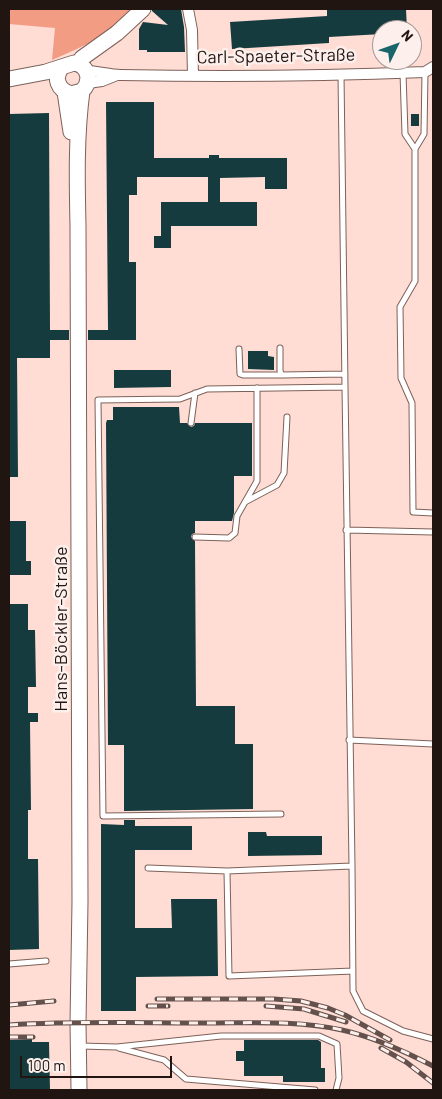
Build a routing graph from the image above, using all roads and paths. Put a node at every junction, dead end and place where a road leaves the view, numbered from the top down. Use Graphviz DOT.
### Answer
graph roads {
  1 [pos="142,9"];
  2 [pos="188,9"];
  3 [pos="62,67"];
  4 [pos="429,69"];
  5 [pos="403,73"];
  6 [pos="341,74"];
  7 [pos="193,76"];
  8 [pos="84,77"];
  9 [pos="12,79"];
  10 [pos="62,88"];
  11 [pos="415,149"];
  12 [pos="76,168"];
  13 [pos="280,348"];
  14 [pos="239,349"];
  15 [pos="345,374"];
  16 [pos="282,375"];
  17 [pos="345,387"];
  18 [pos="257,388"];
  19 [pos="195,393"];
  20 [pos="287,418"];
  21 [pos="192,423"];
  22 [pos="245,502"];
  23 [pos="433,513"];
  24 [pos="346,530"];
  25 [pos="433,532"];
  26 [pos="195,537"];
  27 [pos="349,740"];
  28 [pos="433,744"];
  29 [pos="281,814"];
  30 [pos="352,866"];
  31 [pos="148,868"];
  32 [pos="227,871"];
  33 [pos="46,961"];
  34 [pos="9,964"];
  35 [pos="353,971"];
  36 [pos="433,1039"];
  37 [pos="78,1046"];
  38 [pos="117,1047"];
  39 [pos="79,1090"];
  40 [pos="315,1090"];
  41 [pos="336,1090"];
  1 -- 8 [label="main road"];
  2 -- 7 [label="street"];
  3 -- 8 [label="main road, Carl-Spaeter-Straße"];
  3 -- 9 [label="main road, Carl-Spaeter-Straße"];
  3 -- 10 [label="main road"];
  4 -- 5 [label="street, Carl-Spaeter-Straße"];
  4 -- 11 [label="lane"];
  5 -- 6 [label="street, Carl-Spaeter-Straße"];
  5 -- 11 [label="lane"];
  6 -- 7 [label="street, Carl-Spaeter-Straße"];
  6 -- 15 [label="lane"];
  7 -- 8 [label="street, Carl-Spaeter-Straße"];
  8 -- 10 [label="main road, Carl-Spaeter-Straße"];
  8 -- 12 [label="main road, Hans-Böckler-Straße"];
  9 -- 10 [label="main road, Carl-Spaeter-Straße"];
  10 -- 12 [label="main road, Hans-Böckler-Straße"];
  11 -- 23 [label="lane"];
  12 -- 37 [label="main road, Hans-Böckler-Straße"];
  13 -- 16 [label="lane"];
  14 -- 16 [label="lane"];
  15 -- 16 [label="lane"];
  15 -- 17 [label="lane"];
  17 -- 18 [label="lane"];
  17 -- 24 [label="lane"];
  18 -- 19 [label="lane"];
  18 -- 22 [label="lane"];
  19 -- 21 [label="lane"];
  19 -- 29 [label="lane"];
  20 -- 22 [label="lane"];
  22 -- 26 [label="lane"];
  24 -- 25 [label="lane"];
  24 -- 27 [label="lane"];
  27 -- 28 [label="lane"];
  27 -- 30 [label="lane"];
  30 -- 32 [label="lane"];
  30 -- 35 [label="lane"];
  31 -- 32 [label="lane"];
  32 -- 35 [label="lane"];
  33 -- 34 [label="lane"];
  35 -- 36 [label="lane"];
  37 -- 38 [label="lane"];
  37 -- 39 [label="main road, Hans-Böckler-Straße"];
  38 -- 40 [label="lane"];
  38 -- 41 [label="lane"];
}
